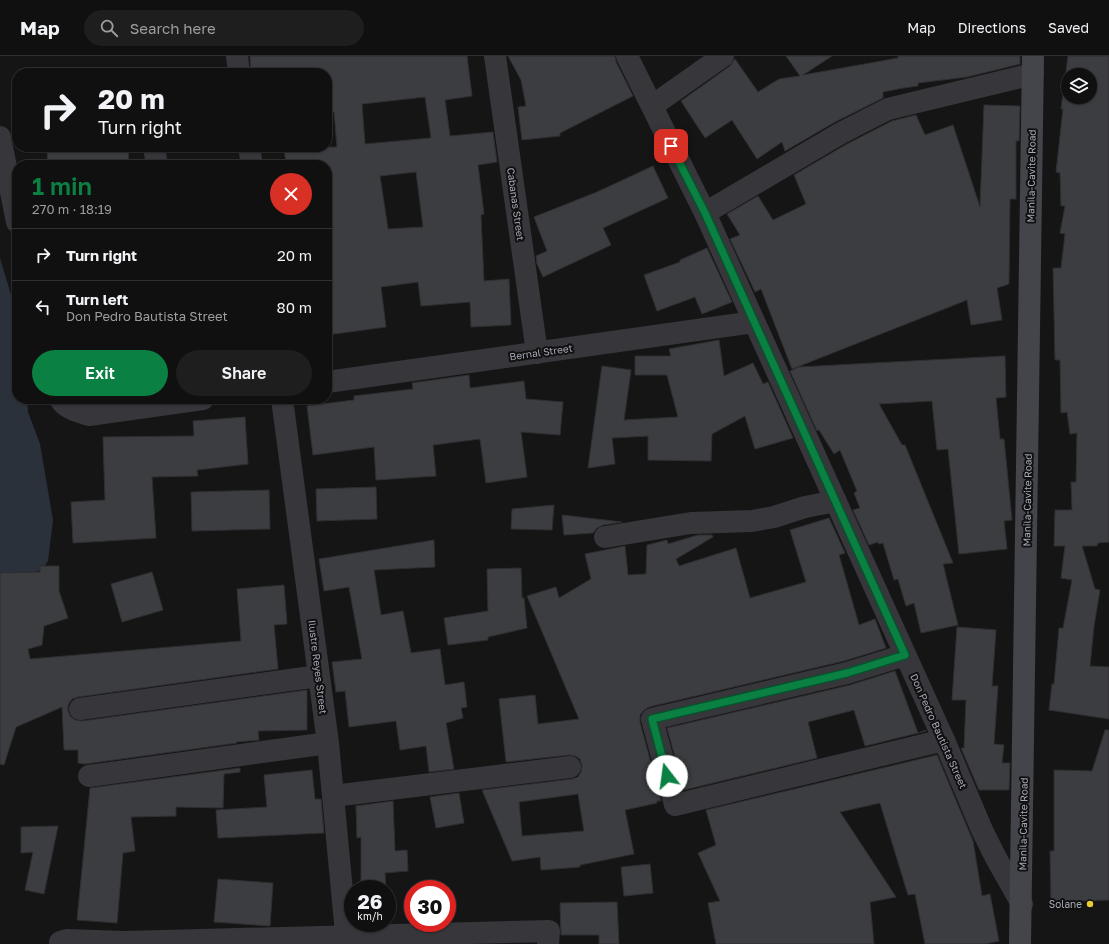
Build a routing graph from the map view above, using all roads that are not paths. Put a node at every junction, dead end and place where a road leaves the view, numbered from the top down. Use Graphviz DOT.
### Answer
graph roads {
  1 [pos="237,56"];
  2 [pos="495,56"];
  3 [pos="627,56"];
  4 [pos="723,56"];
  5 [pos="1033,65"];
  6 [pos="238,68"];
  7 [pos="652,106"];
  8 [pos="0,137"];
  9 [pos="12,197"];
  10 [pos="705,213"];
  11 [pos="754,322"];
  12 [pos="537,353"];
  13 [pos="332,381"];
  14 [pos="65,404"];
  15 [pos="163,404"];
  16 [pos="283,404"];
  17 [pos="836,501"];
  18 [pos="605,537"];
  19 [pos="905,655"];
  20 [pos="319,676"];
  21 [pos="80,709"];
  22 [pos="944,740"];
  23 [pos="328,743"];
  24 [pos="570,767"];
  25 [pos="89,776"];
  26 [pos="333,796"];
  27 [pos="1022,904"];
  28 [pos="347,940"];
  29 [pos="125,943"];
  30 [pos="60,944"];
  31 [pos="548,944"];
  32 [pos="1020,944"];
  1 -- 6 [label="street"];
  2 -- 12 [label="street, Cabanas Street"];
  3 -- 7 [label="street, Don Pedro Bautista Street"];
  4 -- 7 [label="street"];
  5 -- 10 [label="street"];
  5 -- 27 [label="main road, Manila-Cavite Road"];
  7 -- 10 [label="street, Don Pedro Bautista Street"];
  8 -- 9 [label="street"];
  10 -- 11 [label="street, Don Pedro Bautista Street"];
  11 -- 12 [label="street, Bernal Street"];
  11 -- 17 [label="street, Don Pedro Bautista Street"];
  12 -- 13 [label="street, Bernal Street"];
  14 -- 15 [label="street"];
  16 -- 20 [label="street, Ilustre Reyes Street"];
  17 -- 18 [label="street"];
  17 -- 19 [label="street, Don Pedro Bautista Street"];
  19 -- 22 [label="street, Don Pedro Bautista Street"];
  19 -- 22 [label="street"];
  20 -- 21 [label="street"];
  20 -- 23 [label="street, Ilustre Reyes Street"];
  22 -- 27 [label="street, Don Pedro Bautista Street"];
  23 -- 25 [label="street"];
  23 -- 26 [label="street, Ilustre Reyes Street"];
  24 -- 26 [label="street"];
  26 -- 28 [label="street, Ilustre Reyes Street"];
  27 -- 32 [label="main road, Manila-Cavite Road"];
  28 -- 29 [label="street"];
  28 -- 31 [label="street"];
  29 -- 30 [label="street"];
}
